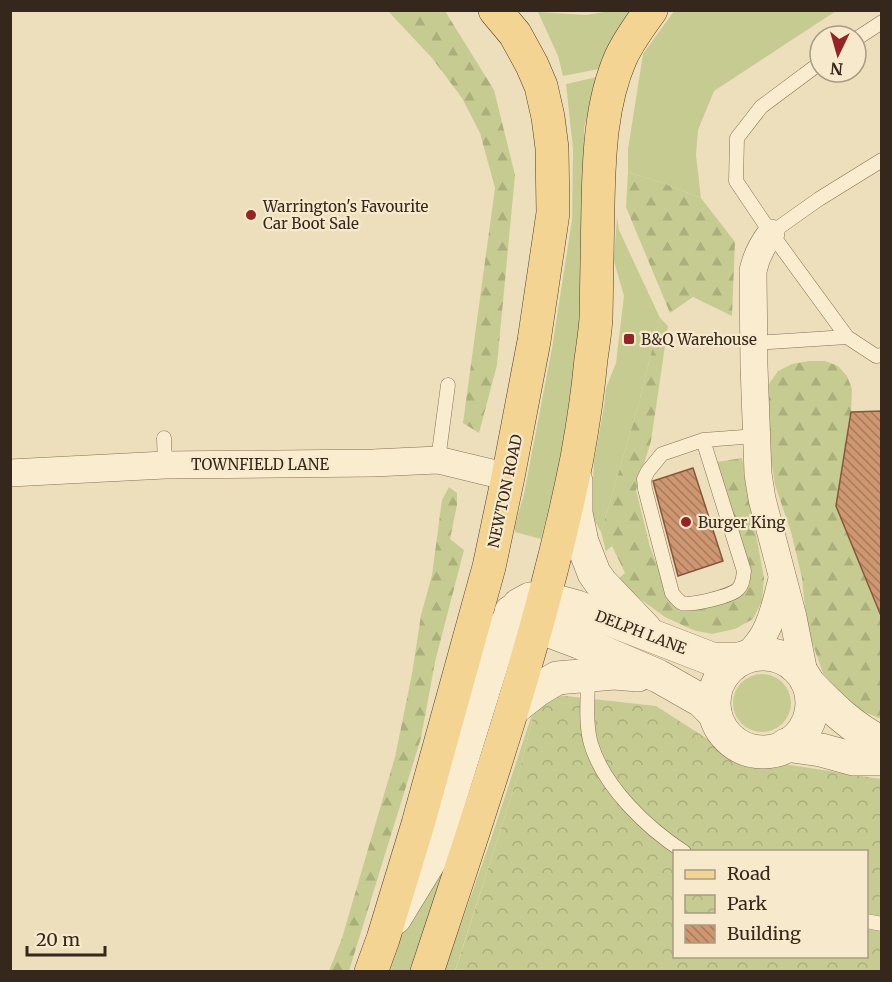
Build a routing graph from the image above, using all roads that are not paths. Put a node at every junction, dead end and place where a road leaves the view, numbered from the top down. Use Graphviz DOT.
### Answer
graph roads {
  1 [pos="495,10"];
  2 [pos="651,10"];
  3 [pos="882,22"];
  4 [pos="868,31"];
  5 [pos="808,72"];
  6 [pos="882,160"];
  7 [pos="771,233"];
  8 [pos="847,337"];
  9 [pos="754,343"];
  10 [pos="882,355"];
  11 [pos="448,385"];
  12 [pos="757,436"];
  13 [pos="164,438"];
  14 [pos="703,440"];
  15 [pos="577,459"];
  16 [pos="438,460"];
  17 [pos="165,465"];
  18 [pos="10,472"];
  19 [pos="508,477"];
  20 [pos="489,567"];
  21 [pos="782,578"];
  22 [pos="531,612"];
  23 [pos="653,637"];
  24 [pos="743,658"];
  25 [pos="588,674"];
  26 [pos="658,676"];
  27 [pos="807,680"];
  28 [pos="513,709"];
  29 [pos="715,714"];
  30 [pos="882,743"];
  31 [pos="786,746"];
  32 [pos="882,759"];
  33 [pos="681,850"];
  34 [pos="383,939"];
  35 [pos="370,972"];
  36 [pos="427,972"];
  1 -- 19 [label="main road, NEWTON ROAD"];
  2 -- 15 [label="main road"];
  3 -- 4 [label="lane"];
  5 -- 7 [label="lane"];
  6 -- 7 [label="lane"];
  7 -- 8 [label="lane"];
  7 -- 9 [label="street"];
  8 -- 9 [label="lane"];
  8 -- 10 [label="lane"];
  9 -- 12 [label="street"];
  11 -- 16 [label="lane"];
  12 -- 14 [label="lane"];
  12 -- 21 [label="street"];
  13 -- 17 [label="lane"];
  14 -- 14 [label="lane"];
  15 -- 22 [label="main road"];
  15 -- 23 [label="street"];
  16 -- 17 [label="street, TOWNFIELD LANE"];
  16 -- 19 [label="street, TOWNFIELD LANE"];
  17 -- 18 [label="street, TOWNFIELD LANE"];
  19 -- 20 [label="main road, NEWTON ROAD"];
  20 -- 22 [label="street"];
  20 -- 34 [label="main road, NEWTON ROAD"];
  21 -- 24 [label="street"];
  21 -- 27 [label="street"];
  22 -- 23 [label="street, DELPH LANE"];
  22 -- 26 [label="street"];
  22 -- 28 [label="main road"];
  22 -- 34 [label="street"];
  23 -- 24 [label="street, DELPH LANE"];
  24 -- 27 [label="street"];
  24 -- 29 [label="street"];
  25 -- 26 [label="street"];
  25 -- 28 [label="street"];
  25 -- 33 [label="lane"];
  26 -- 29 [label="street"];
  27 -- 30 [label="street"];
  27 -- 31 [label="street"];
  28 -- 36 [label="main road"];
  29 -- 31 [label="street"];
  31 -- 32 [label="street"];
  34 -- 35 [label="main road, NEWTON ROAD"];
}
